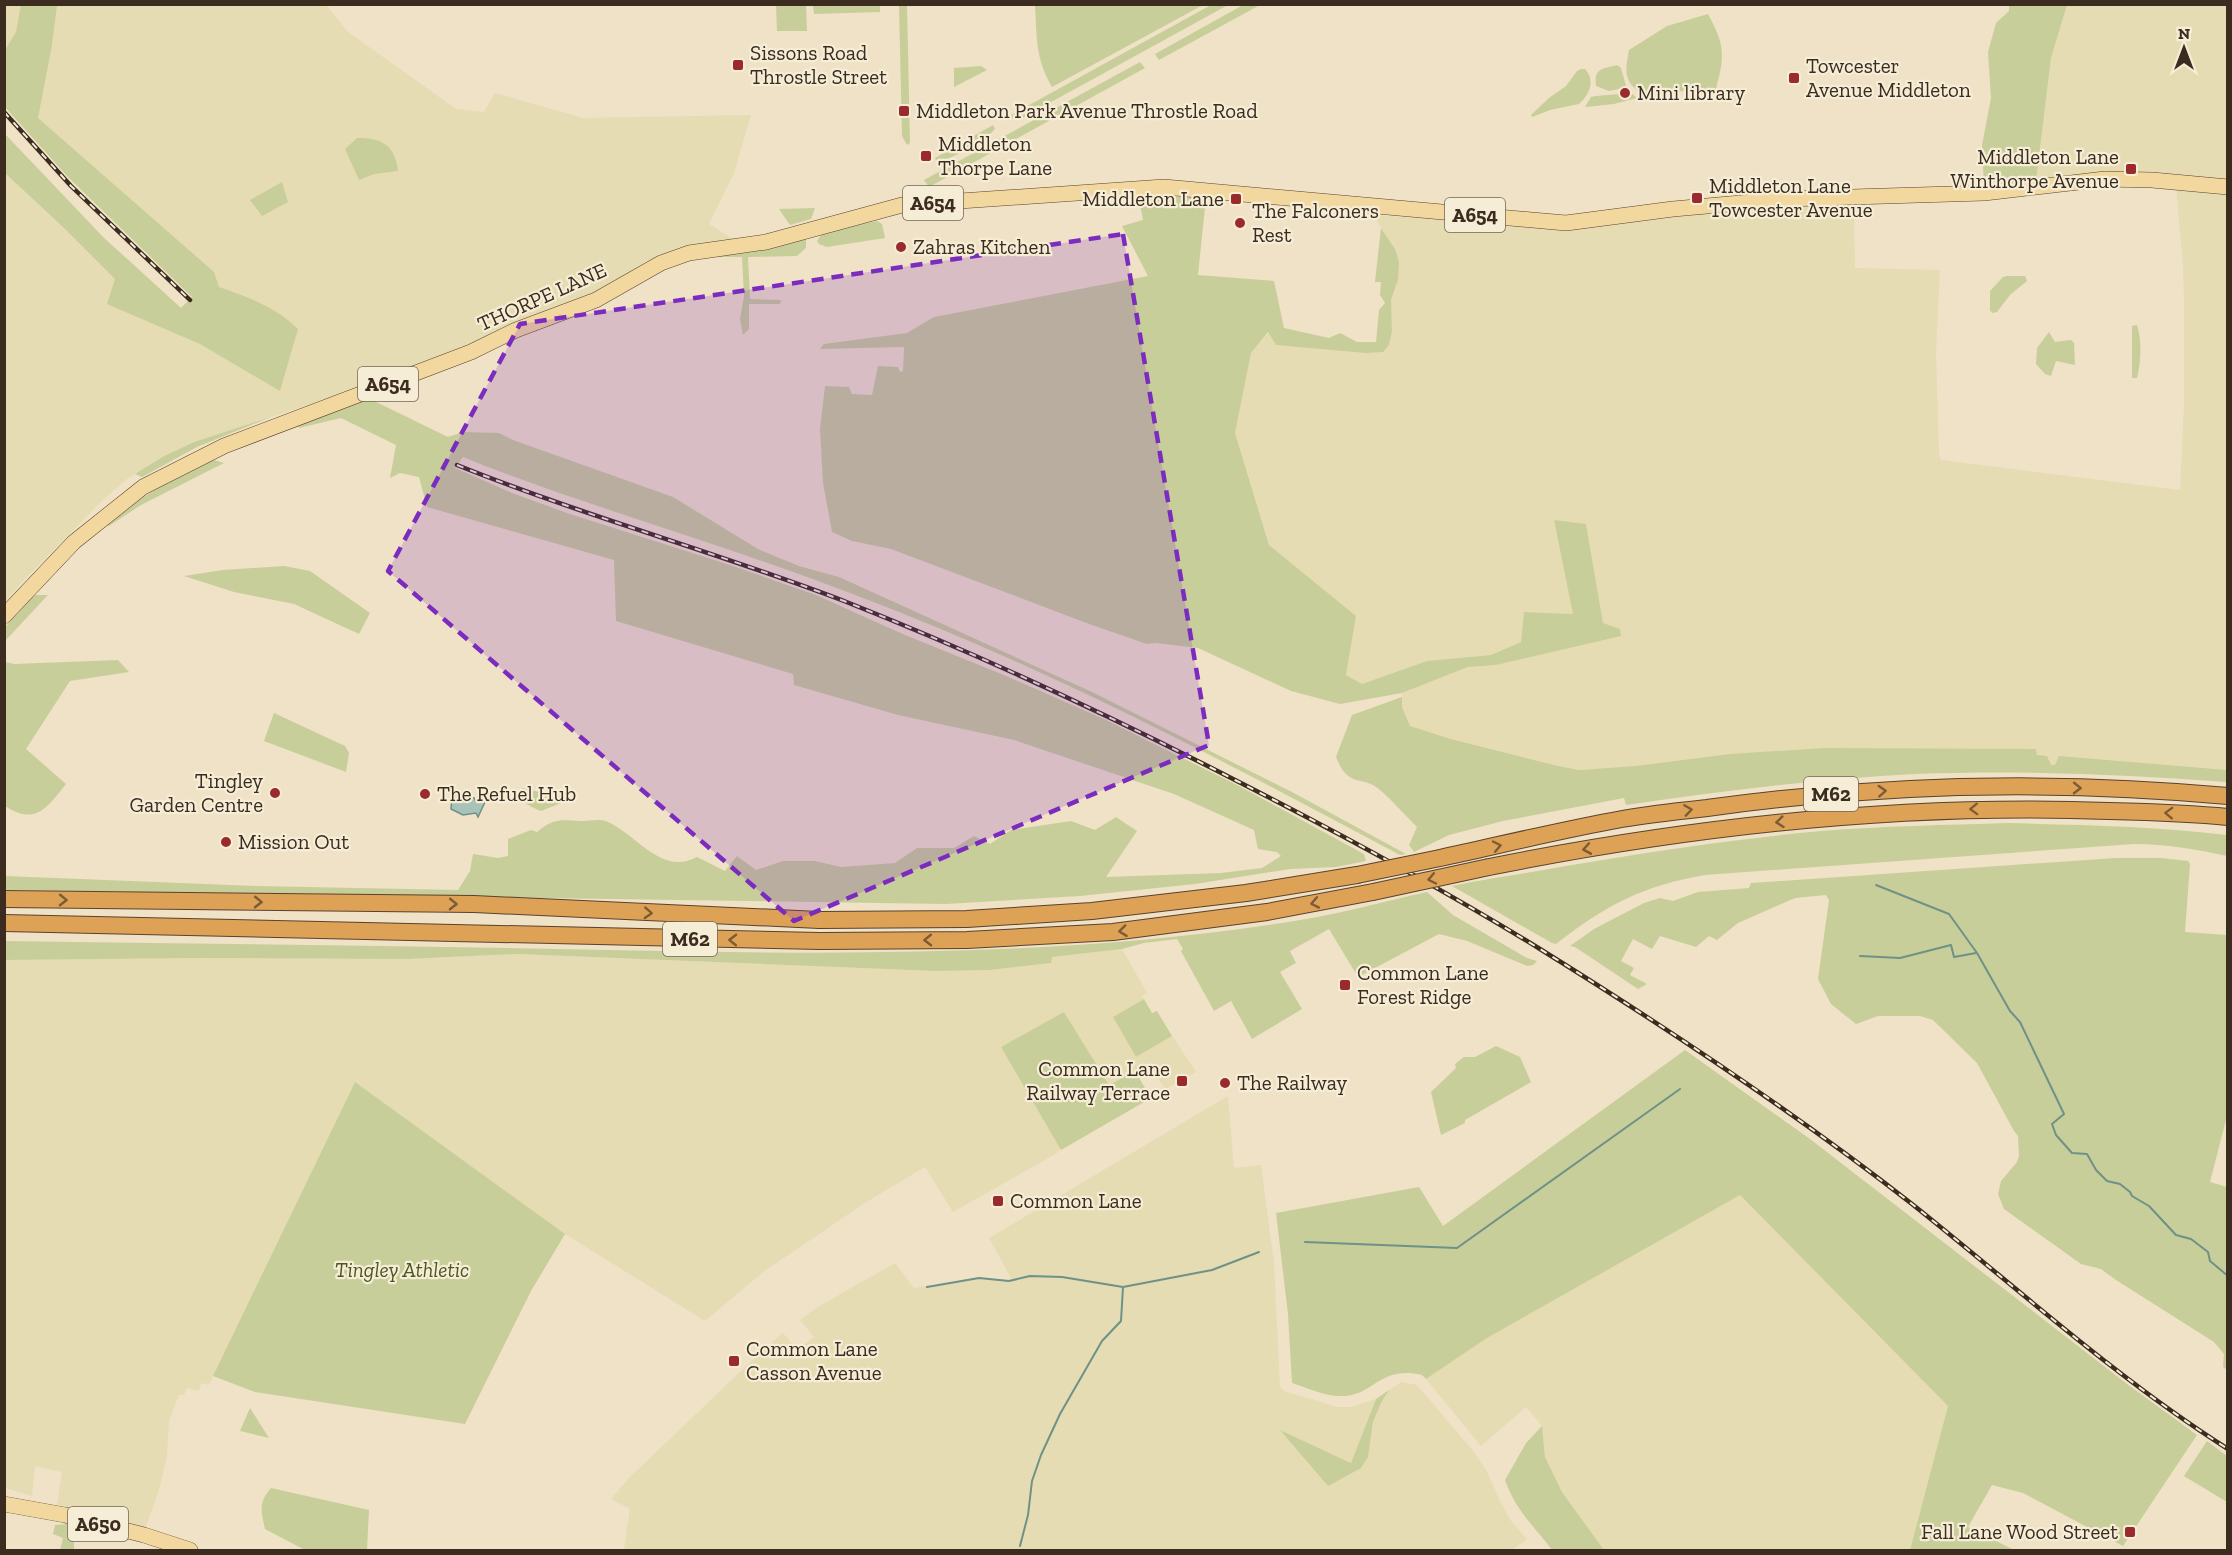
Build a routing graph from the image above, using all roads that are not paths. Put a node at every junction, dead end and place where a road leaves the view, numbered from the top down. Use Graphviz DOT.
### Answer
graph roads {
  1 [pos="2228,187"];
  2 [pos="4,616"];
  3 [pos="2228,796"];
  4 [pos="2228,817"];
  5 [pos="4,899"];
  6 [pos="4,923"];
  7 [pos="4,1504"];
  8 [pos="190,1551"];
  1 -- 2 [label="main road, THORPE LANE / A654"];
  5 -- 3 [label="highway, M62, one-way, bridge"];
  4 -- 6 [label="highway, M62, one-way, bridge"];
  7 -- 8 [label="main road, A650"];
}
